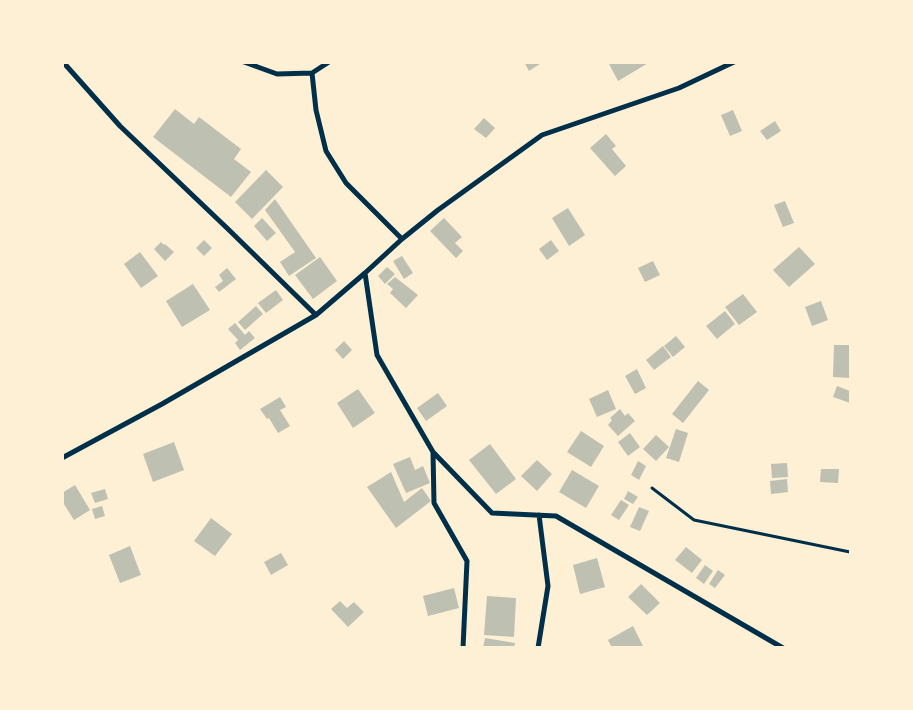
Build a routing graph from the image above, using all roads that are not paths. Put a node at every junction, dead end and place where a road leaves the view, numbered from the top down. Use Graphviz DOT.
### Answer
graph roads {
  1 [pos="63,62"];
  2 [pos="244,62"];
  3 [pos="329,62"];
  4 [pos="734,62"];
  5 [pos="312,73"];
  6 [pos="402,239"];
  7 [pos="365,273"];
  8 [pos="316,315"];
  9 [pos="433,452"];
  10 [pos="62,458"];
  11 [pos="539,514"];
  12 [pos="463,648"];
  13 [pos="538,648"];
  14 [pos="783,648"];
  1 -- 8 [label="street"];
  2 -- 5 [label="street"];
  3 -- 5 [label="street"];
  4 -- 6 [label="street"];
  5 -- 6 [label="street"];
  6 -- 7 [label="street"];
  7 -- 8 [label="street"];
  7 -- 9 [label="street"];
  8 -- 10 [label="street"];
  9 -- 11 [label="street"];
  9 -- 12 [label="street"];
  11 -- 13 [label="street"];
  11 -- 14 [label="street"];
}
